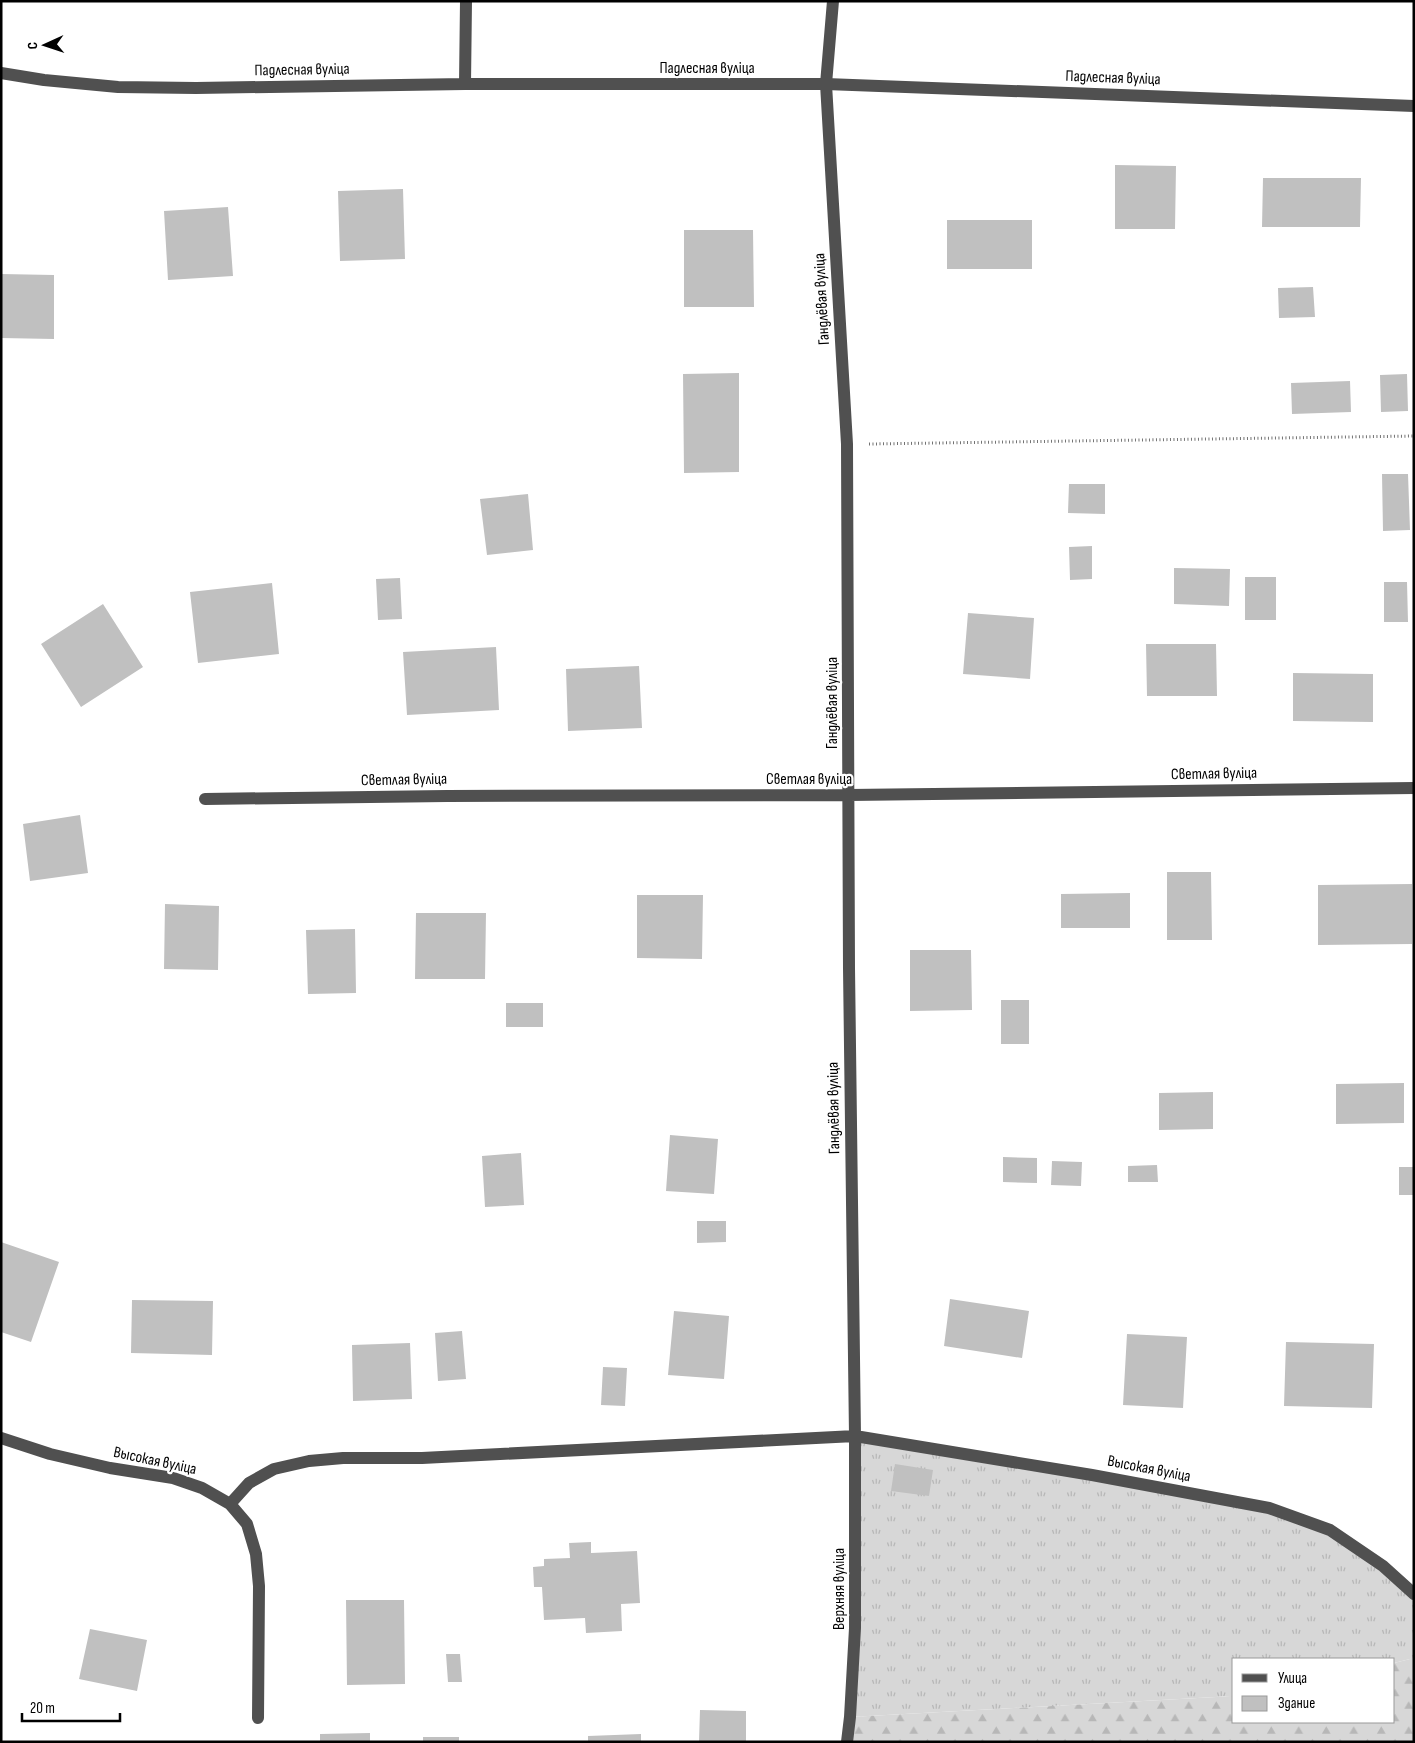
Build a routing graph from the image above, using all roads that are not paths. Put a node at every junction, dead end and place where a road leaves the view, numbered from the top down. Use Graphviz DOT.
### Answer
graph roads {
  1 [pos="466,1"];
  2 [pos="833,1"];
  3 [pos="1,74"];
  4 [pos="465,84"];
  5 [pos="826,84"];
  6 [pos="1414,106"];
  7 [pos="1414,788"];
  8 [pos="849,795"];
  9 [pos="205,799"];
  10 [pos="855,1436"];
  11 [pos="1,1438"];
  12 [pos="230,1504"];
  13 [pos="1414,1594"];
  14 [pos="258,1718"];
  15 [pos="847,1742"];
  1 -- 4 [label="street"];
  2 -- 5 [label="street, Гандлёвая вуліца"];
  3 -- 4 [label="street, Падлесная вуліца"];
  4 -- 5 [label="street, Падлесная вуліца"];
  5 -- 6 [label="street, Падлесная вуліца"];
  5 -- 8 [label="street, Гандлёвая вуліца"];
  7 -- 8 [label="street, Светлая вуліца"];
  8 -- 9 [label="street, Светлая вуліца"];
  8 -- 10 [label="street, Гандлёвая вуліца"];
  10 -- 12 [label="street, Высокая вуліца"];
  10 -- 13 [label="street, Высокая вуліца"];
  10 -- 15 [label="street, Верхняя вуліца"];
  11 -- 12 [label="street, Высокая вуліца"];
  12 -- 14 [label="street, Высокая вуліца"];
}
